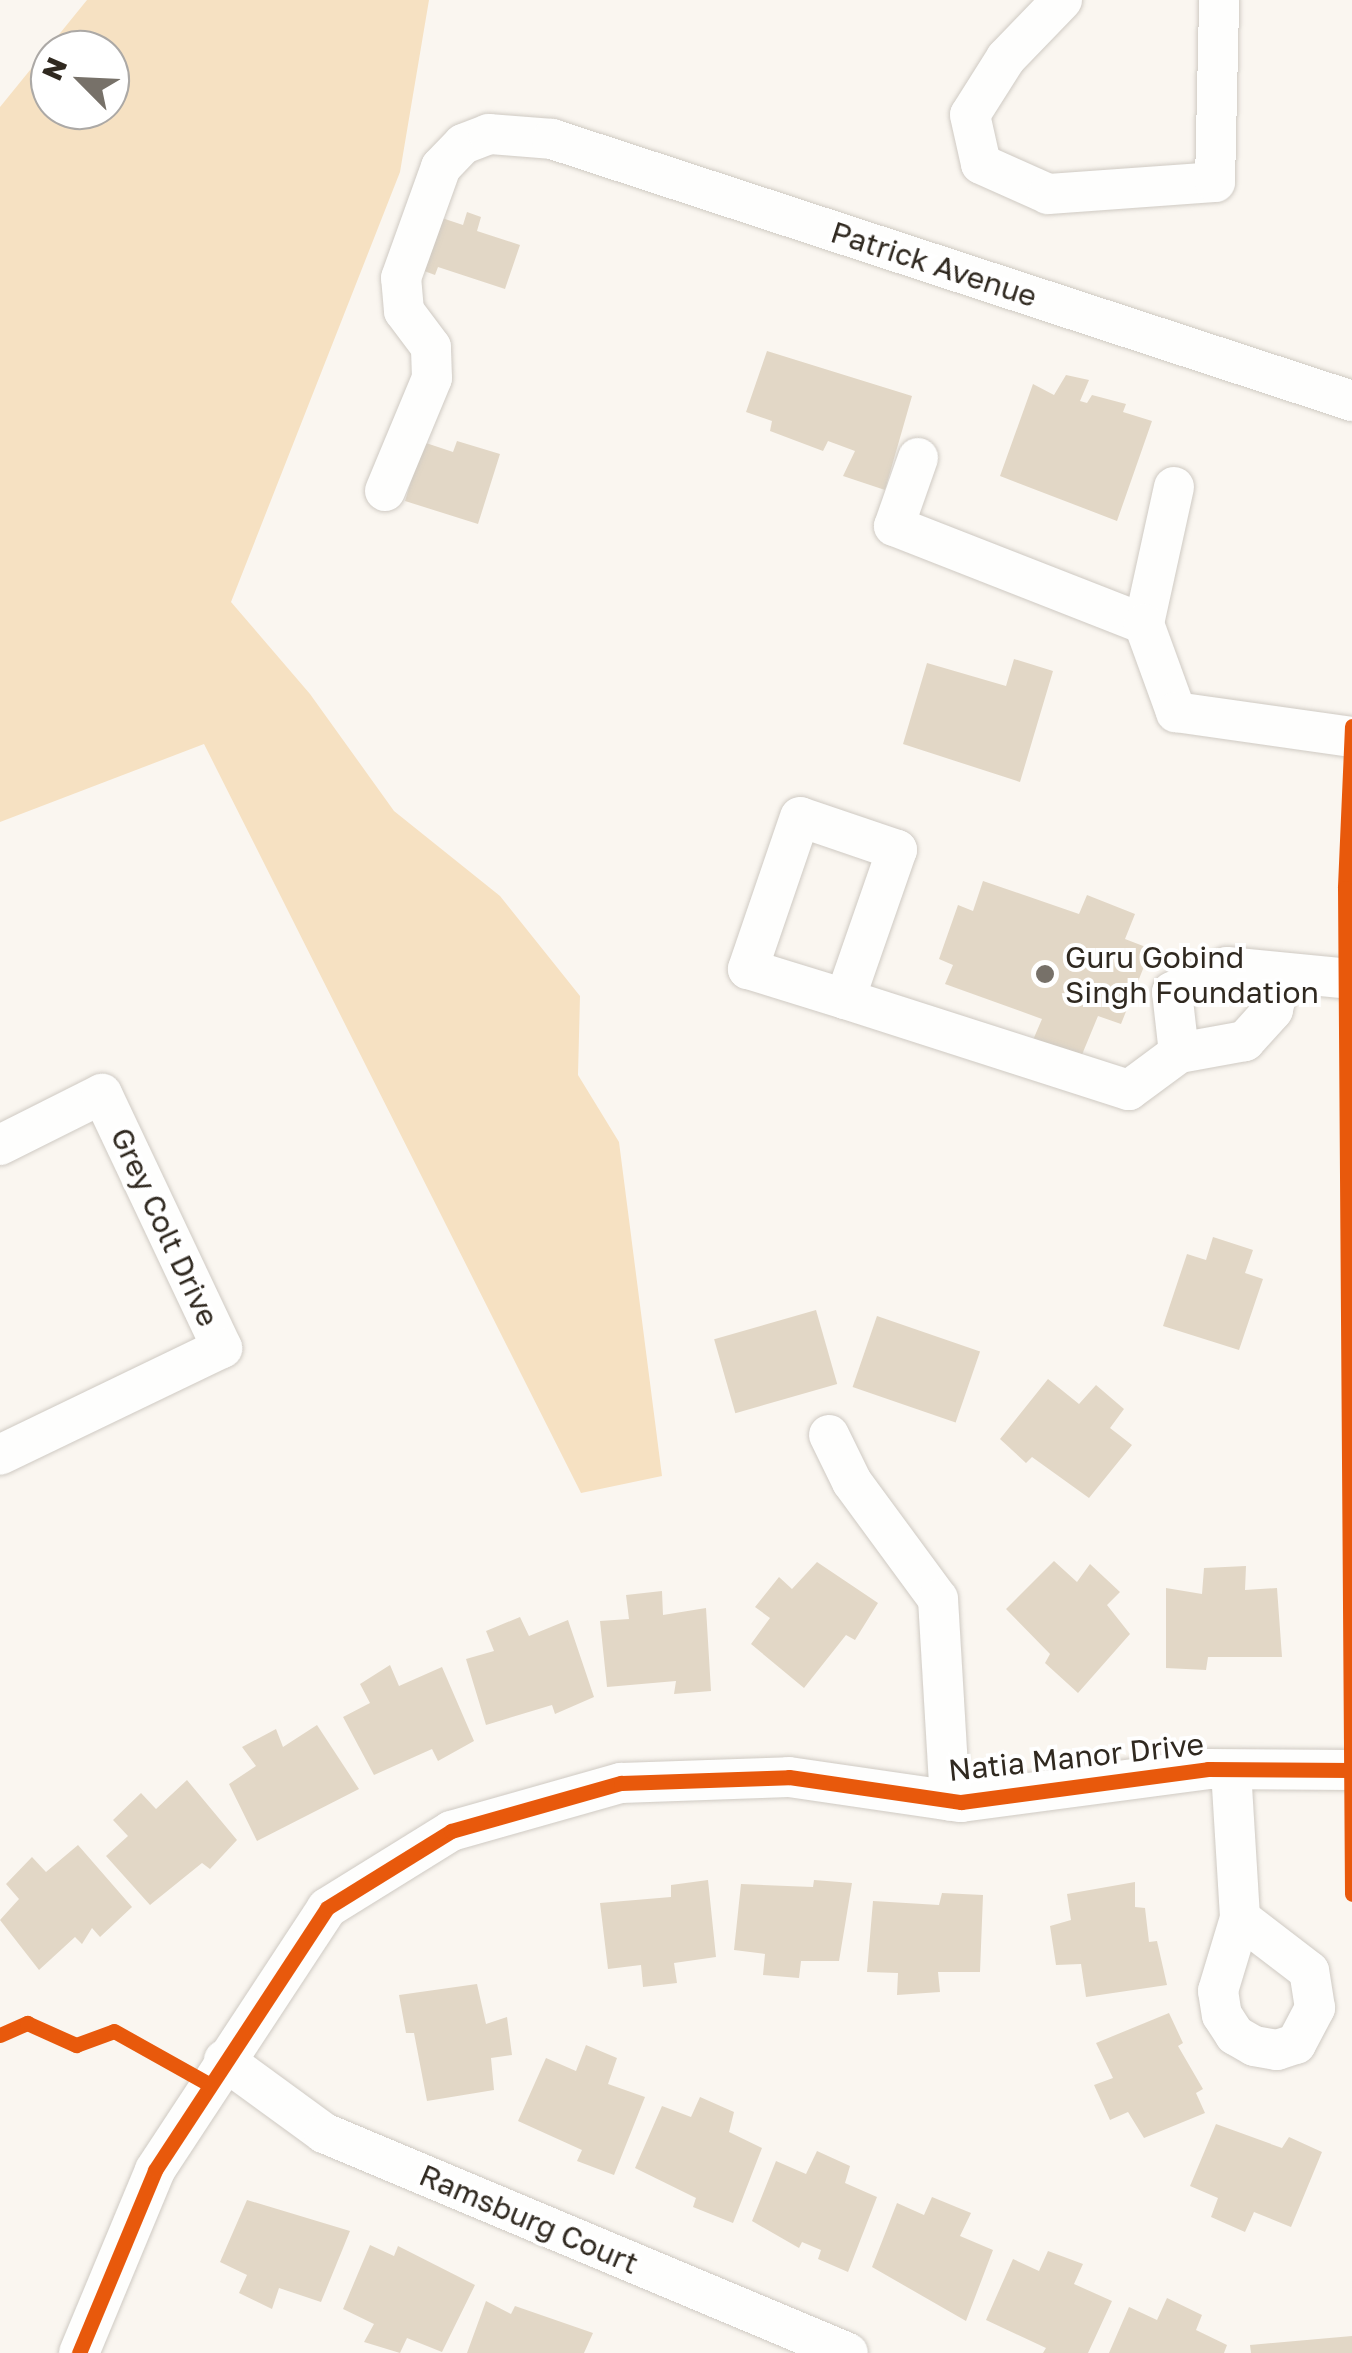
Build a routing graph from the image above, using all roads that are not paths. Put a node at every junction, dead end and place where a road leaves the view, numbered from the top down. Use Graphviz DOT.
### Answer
graph roads {
  1 [pos="1062,0"];
  2 [pos="1220,0"];
  3 [pos="1352,401"];
  4 [pos="918,458"];
  5 [pos="1174,487"];
  6 [pos="385,491"];
  7 [pos="1144,624"];
  8 [pos="1352,736"];
  9 [pos="1281,977"];
  10 [pos="1352,979"];
  11 [pos="845,999"];
  12 [pos="1180,1053"];
  13 [pos="0,1145"];
  14 [pos="829,1435"];
  15 [pos="0,1455"];
  16 [pos="1232,1770"];
  17 [pos="1352,1770"];
  18 [pos="950,1800"];
  19 [pos="1240,1918"];
  20 [pos="224,2060"];
  21 [pos="79,2353"];
  22 [pos="848,2353"];
  1 -- 2 [label="street"];
  3 -- 6 [label="street, Patrick Avenue"];
  4 -- 7 [label="street"];
  5 -- 7 [label="street"];
  7 -- 8 [label="street"];
  9 -- 10 [label="street"];
  9 -- 12 [label="street"];
  9 -- 12 [label="street"];
  11 -- 11 [label="street"];
  11 -- 12 [label="street"];
  13 -- 15 [label="street, Grey Colt Drive"];
  14 -- 18 [label="street"];
  16 -- 17 [label="street, Natia Manor Drive"];
  16 -- 18 [label="street, Natia Manor Drive"];
  16 -- 19 [label="street"];
  18 -- 20 [label="street, Natia Manor Drive"];
  20 -- 21 [label="street, Natia Manor Drive"];
  20 -- 22 [label="street, Ramsburg Court"];
}
